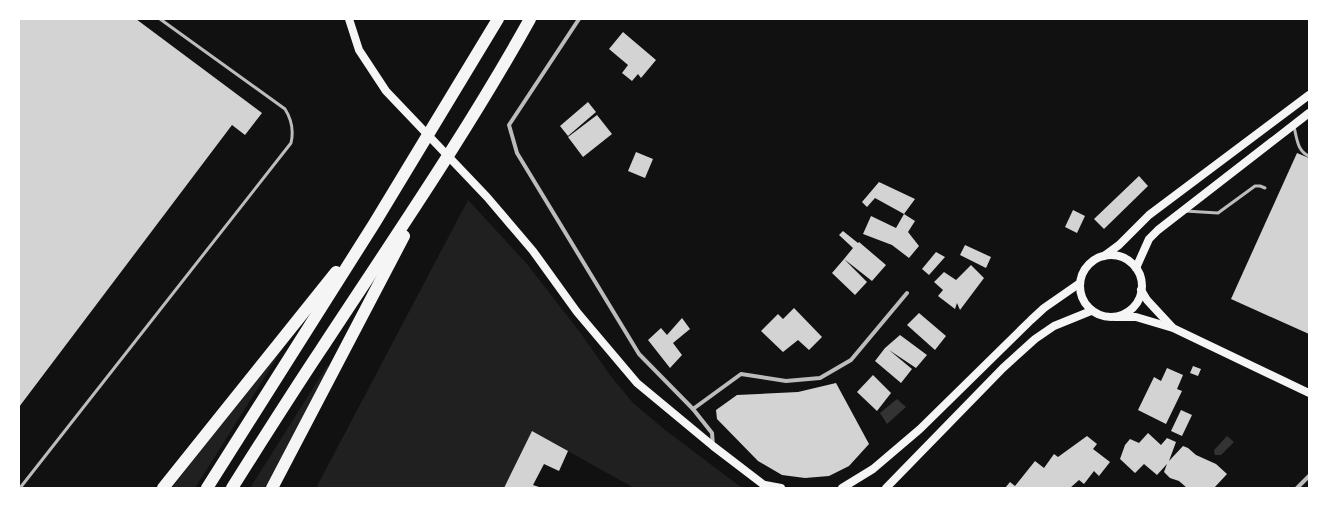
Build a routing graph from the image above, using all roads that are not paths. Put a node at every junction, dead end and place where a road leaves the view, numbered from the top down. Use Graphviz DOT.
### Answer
graph roads {
  1 [pos="160,19"];
  2 [pos="349,19"];
  3 [pos="498,19"];
  4 [pos="530,19"];
  5 [pos="579,19"];
  6 [pos="1309,95"];
  7 [pos="1309,113"];
  8 [pos="1293,125"];
  9 [pos="1309,156"];
  10 [pos="434,179"];
  11 [pos="1265,188"];
  12 [pos="1183,210"];
  13 [pos="374,224"];
  14 [pos="1104,256"];
  15 [pos="1136,268"];
  16 [pos="1080,283"];
  17 [pos="1141,290"];
  18 [pos="907,293"];
  19 [pos="1091,311"];
  20 [pos="1115,317"];
  21 [pos="1173,328"];
  22 [pos="1309,393"];
  23 [pos="693,409"];
  24 [pos="713,446"];
  25 [pos="1309,476"];
  26 [pos="767,486"];
  27 [pos="20,488"];
  28 [pos="163,488"];
  29 [pos="207,488"];
  30 [pos="232,488"];
  31 [pos="272,488"];
  32 [pos="780,488"];
  33 [pos="842,488"];
  34 [pos="886,488"];
  35 [pos="1297,488"];
  1 -- 27 [label="lane"];
  2 -- 24 [label="main road"];
  3 -- 13 [label="highway"];
  4 -- 10 [label="highway"];
  5 -- 23 [label="street"];
  6 -- 14 [label="main road"];
  7 -- 8 [label="main road"];
  8 -- 9 [label="lane"];
  8 -- 12 [label="main road"];
  10 -- 30 [label="highway"];
  10 -- 31 [label="highway"];
  11 -- 12 [label="lane"];
  12 -- 15 [label="main road"];
  13 -- 28 [label="highway"];
  13 -- 29 [label="highway"];
  14 -- 15 [label="main road"];
  14 -- 16 [label="main road"];
  15 -- 17 [label="main road"];
  16 -- 19 [label="main road"];
  16 -- 33 [label="main road"];
  17 -- 20 [label="main road"];
  17 -- 21 [label="main road"];
  18 -- 23 [label="street"];
  19 -- 20 [label="main road"];
  19 -- 34 [label="main road"];
  20 -- 21 [label="main road"];
  21 -- 22 [label="main road"];
  23 -- 24 [label="street"];
  24 -- 26 [label="main road"];
  25 -- 35 [label="street"];
  26 -- 32 [label="main road"];
}
